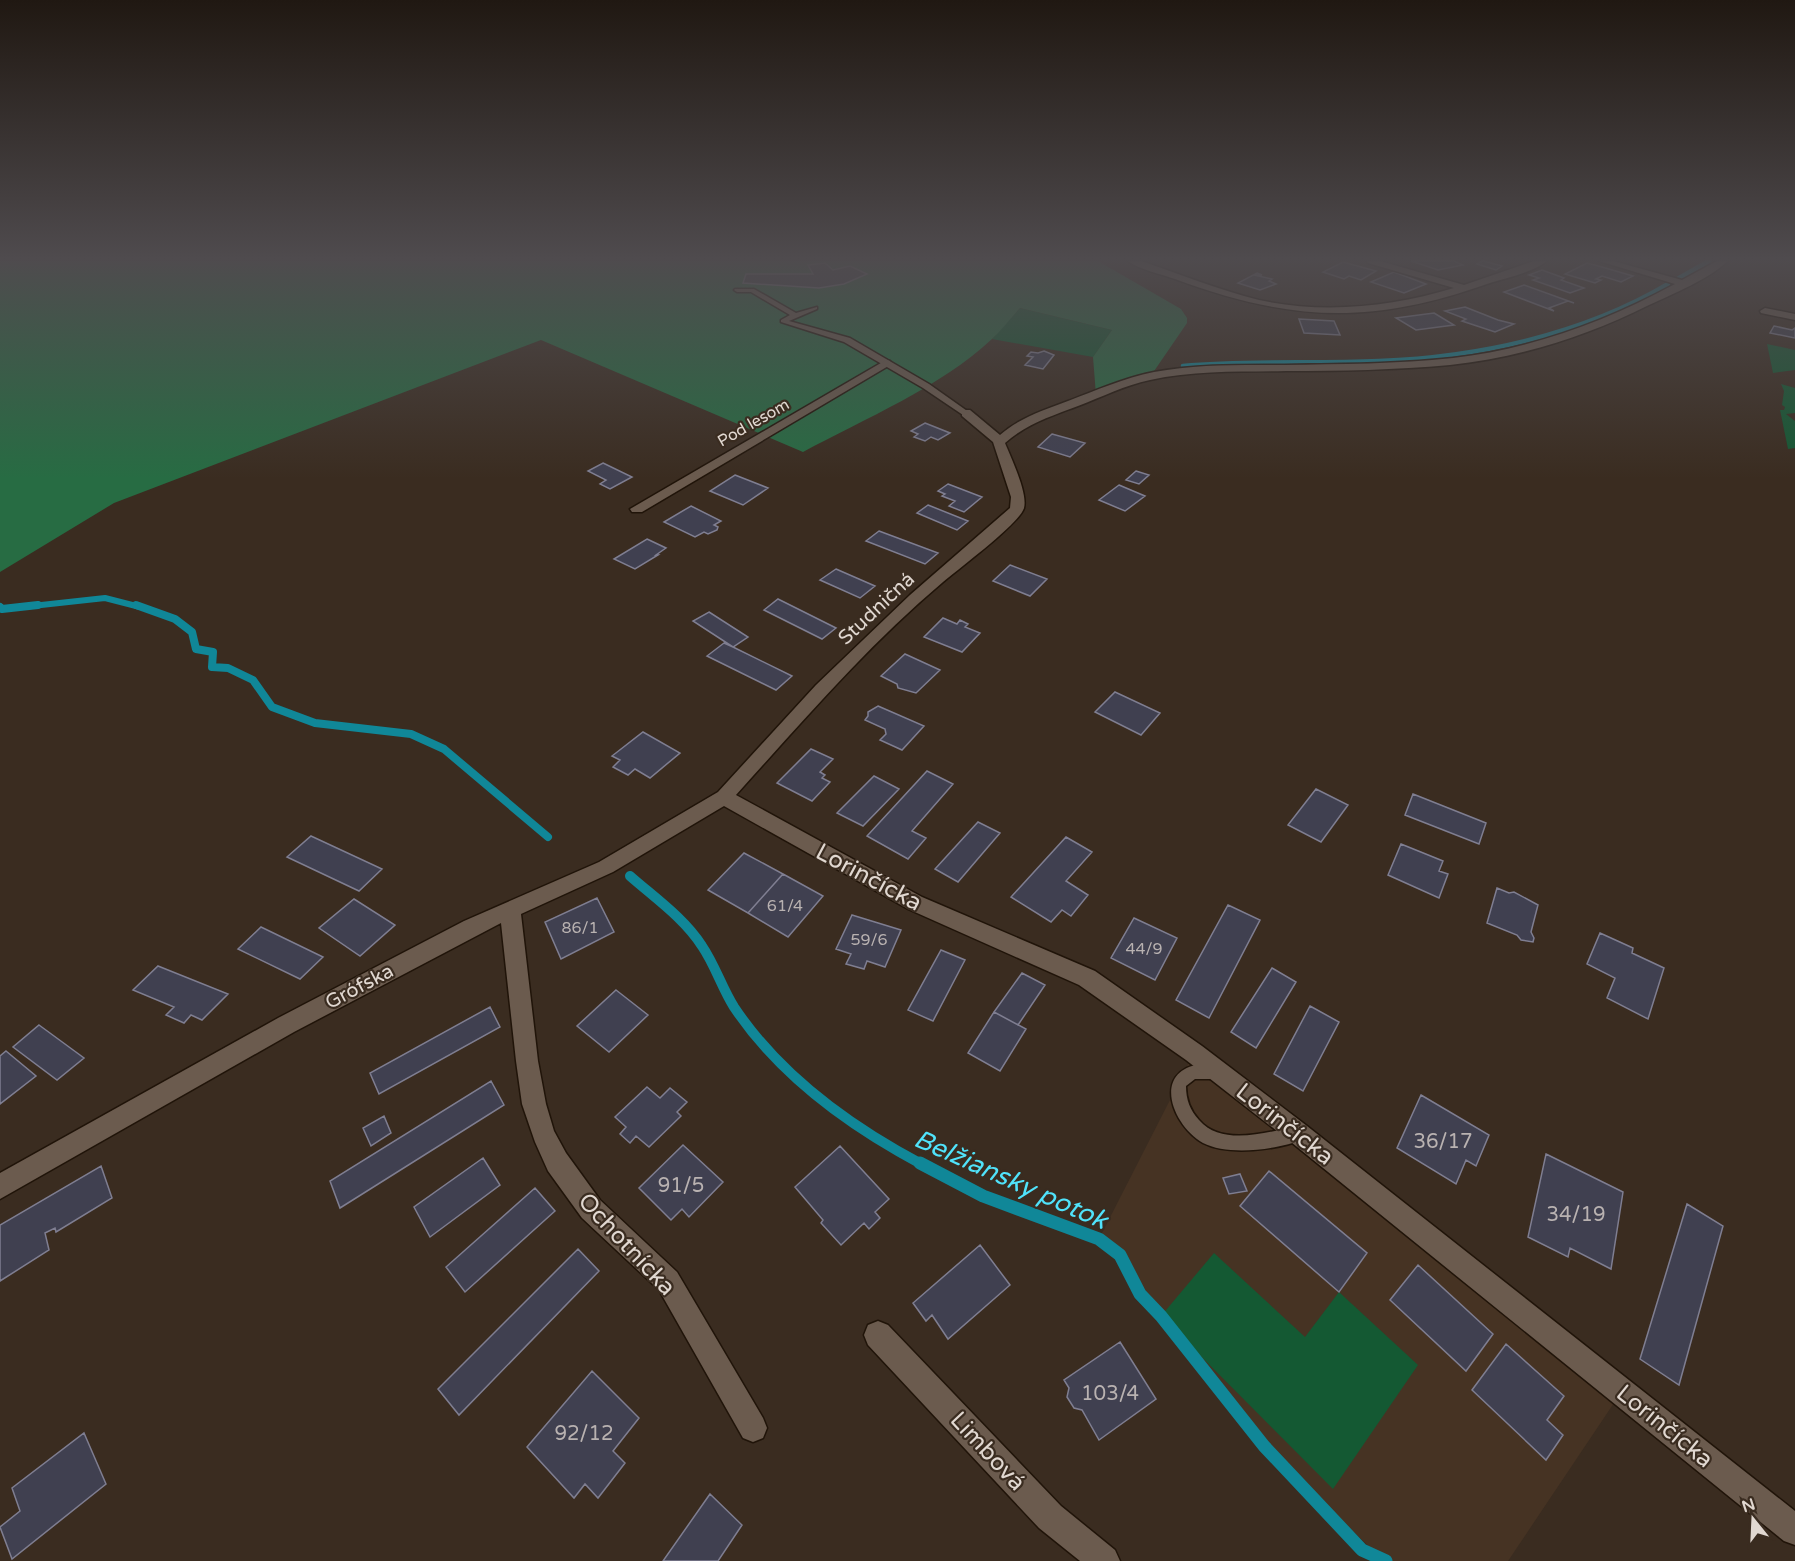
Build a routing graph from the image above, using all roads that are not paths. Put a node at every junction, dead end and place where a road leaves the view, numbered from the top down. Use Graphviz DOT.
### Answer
graph roads {
  1 [pos="826,334"];
  2 [pos="1572,334"];
  3 [pos="886,363"];
  4 [pos="966,413"];
  5 [pos="999,442"];
  6 [pos="637,509"];
  7 [pos="724,797"];
  8 [pos="510,909"];
  9 [pos="1222,1075"];
  10 [pos="1299,1134"];
  11 [pos="0,1187"];
  12 [pos="878,1335"];
  13 [pos="753,1428"];
  14 [pos="1795,1530"];
  15 [pos="1104,1561"];
  1 -- 3 [label="lane"];
  2 -- 5 [label="street"];
  3 -- 4 [label="lane"];
  3 -- 6 [label="street, Pod lesom"];
  4 -- 5 [label="street, Studničná"];
  5 -- 7 [label="street, Studničná"];
  7 -- 8 [label="street, Grófska"];
  7 -- 9 [label="street, Lorinčícka"];
  8 -- 11 [label="street, Grófska"];
  8 -- 13 [label="street, Ochotnícka"];
  9 -- 10 [label="street, Lorinčícka"];
  9 -- 10 [label="lane"];
  10 -- 14 [label="street, Lorinčícka"];
  12 -- 15 [label="street, Limbová"];
}
